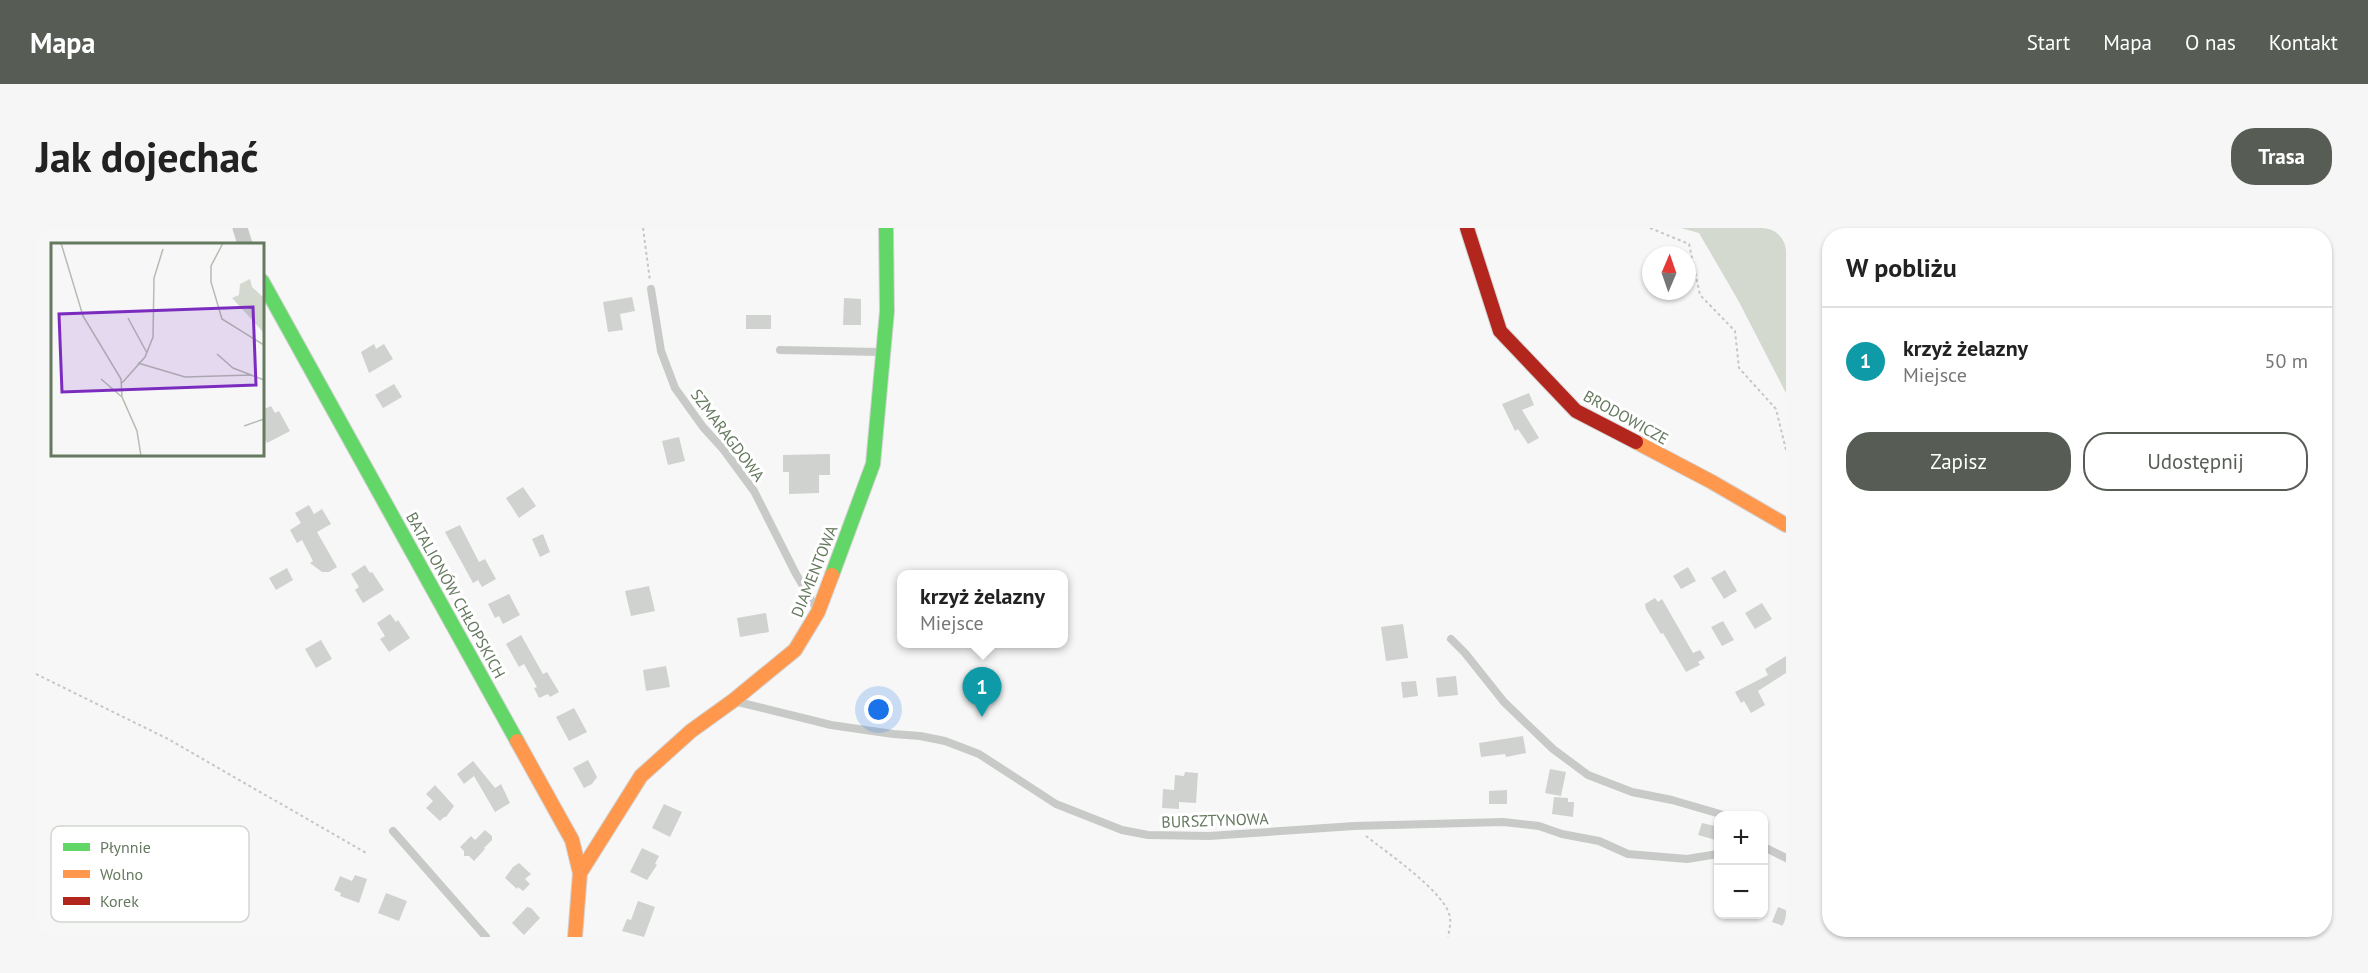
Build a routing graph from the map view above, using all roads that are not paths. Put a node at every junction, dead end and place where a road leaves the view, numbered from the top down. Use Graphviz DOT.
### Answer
graph roads {
  1 [pos="240,228"];
  2 [pos="886,228"];
  3 [pos="1467,228"];
  4 [pos="245,243"];
  5 [pos="264,284"];
  6 [pos="651,289"];
  7 [pos="780,350"];
  8 [pos="884,352"];
  9 [pos="1786,525"];
  10 [pos="818,612"];
  11 [pos="1451,639"];
  12 [pos="734,700"];
  13 [pos="1714,812"];
  14 [pos="393,831"];
  15 [pos="1768,849"];
  16 [pos="1714,855"];
  17 [pos="1786,858"];
  18 [pos="580,873"];
  19 [pos="486,937"];
  20 [pos="575,937"];
  1 -- 4 [label="street"];
  2 -- 8 [label="street, DIAMENTOWA"];
  3 -- 9 [label="street, BRODOWICZE"];
  5 -- 18 [label="street, BATALIONÓW CHŁOPSKICH"];
  6 -- 10 [label="lane, SZMARAGDOWA"];
  7 -- 8 [label="lane"];
  8 -- 10 [label="street, DIAMENTOWA"];
  10 -- 12 [label="street, DIAMENTOWA"];
  11 -- 13 [label="lane"];
  12 -- 16 [label="lane, BURSZTYNOWA"];
  12 -- 18 [label="street, DIAMENTOWA"];
  14 -- 19 [label="lane"];
  15 -- 17 [label="lane"];
  18 -- 20 [label="street, BATALIONÓW CHŁOPSKICH"];
}
